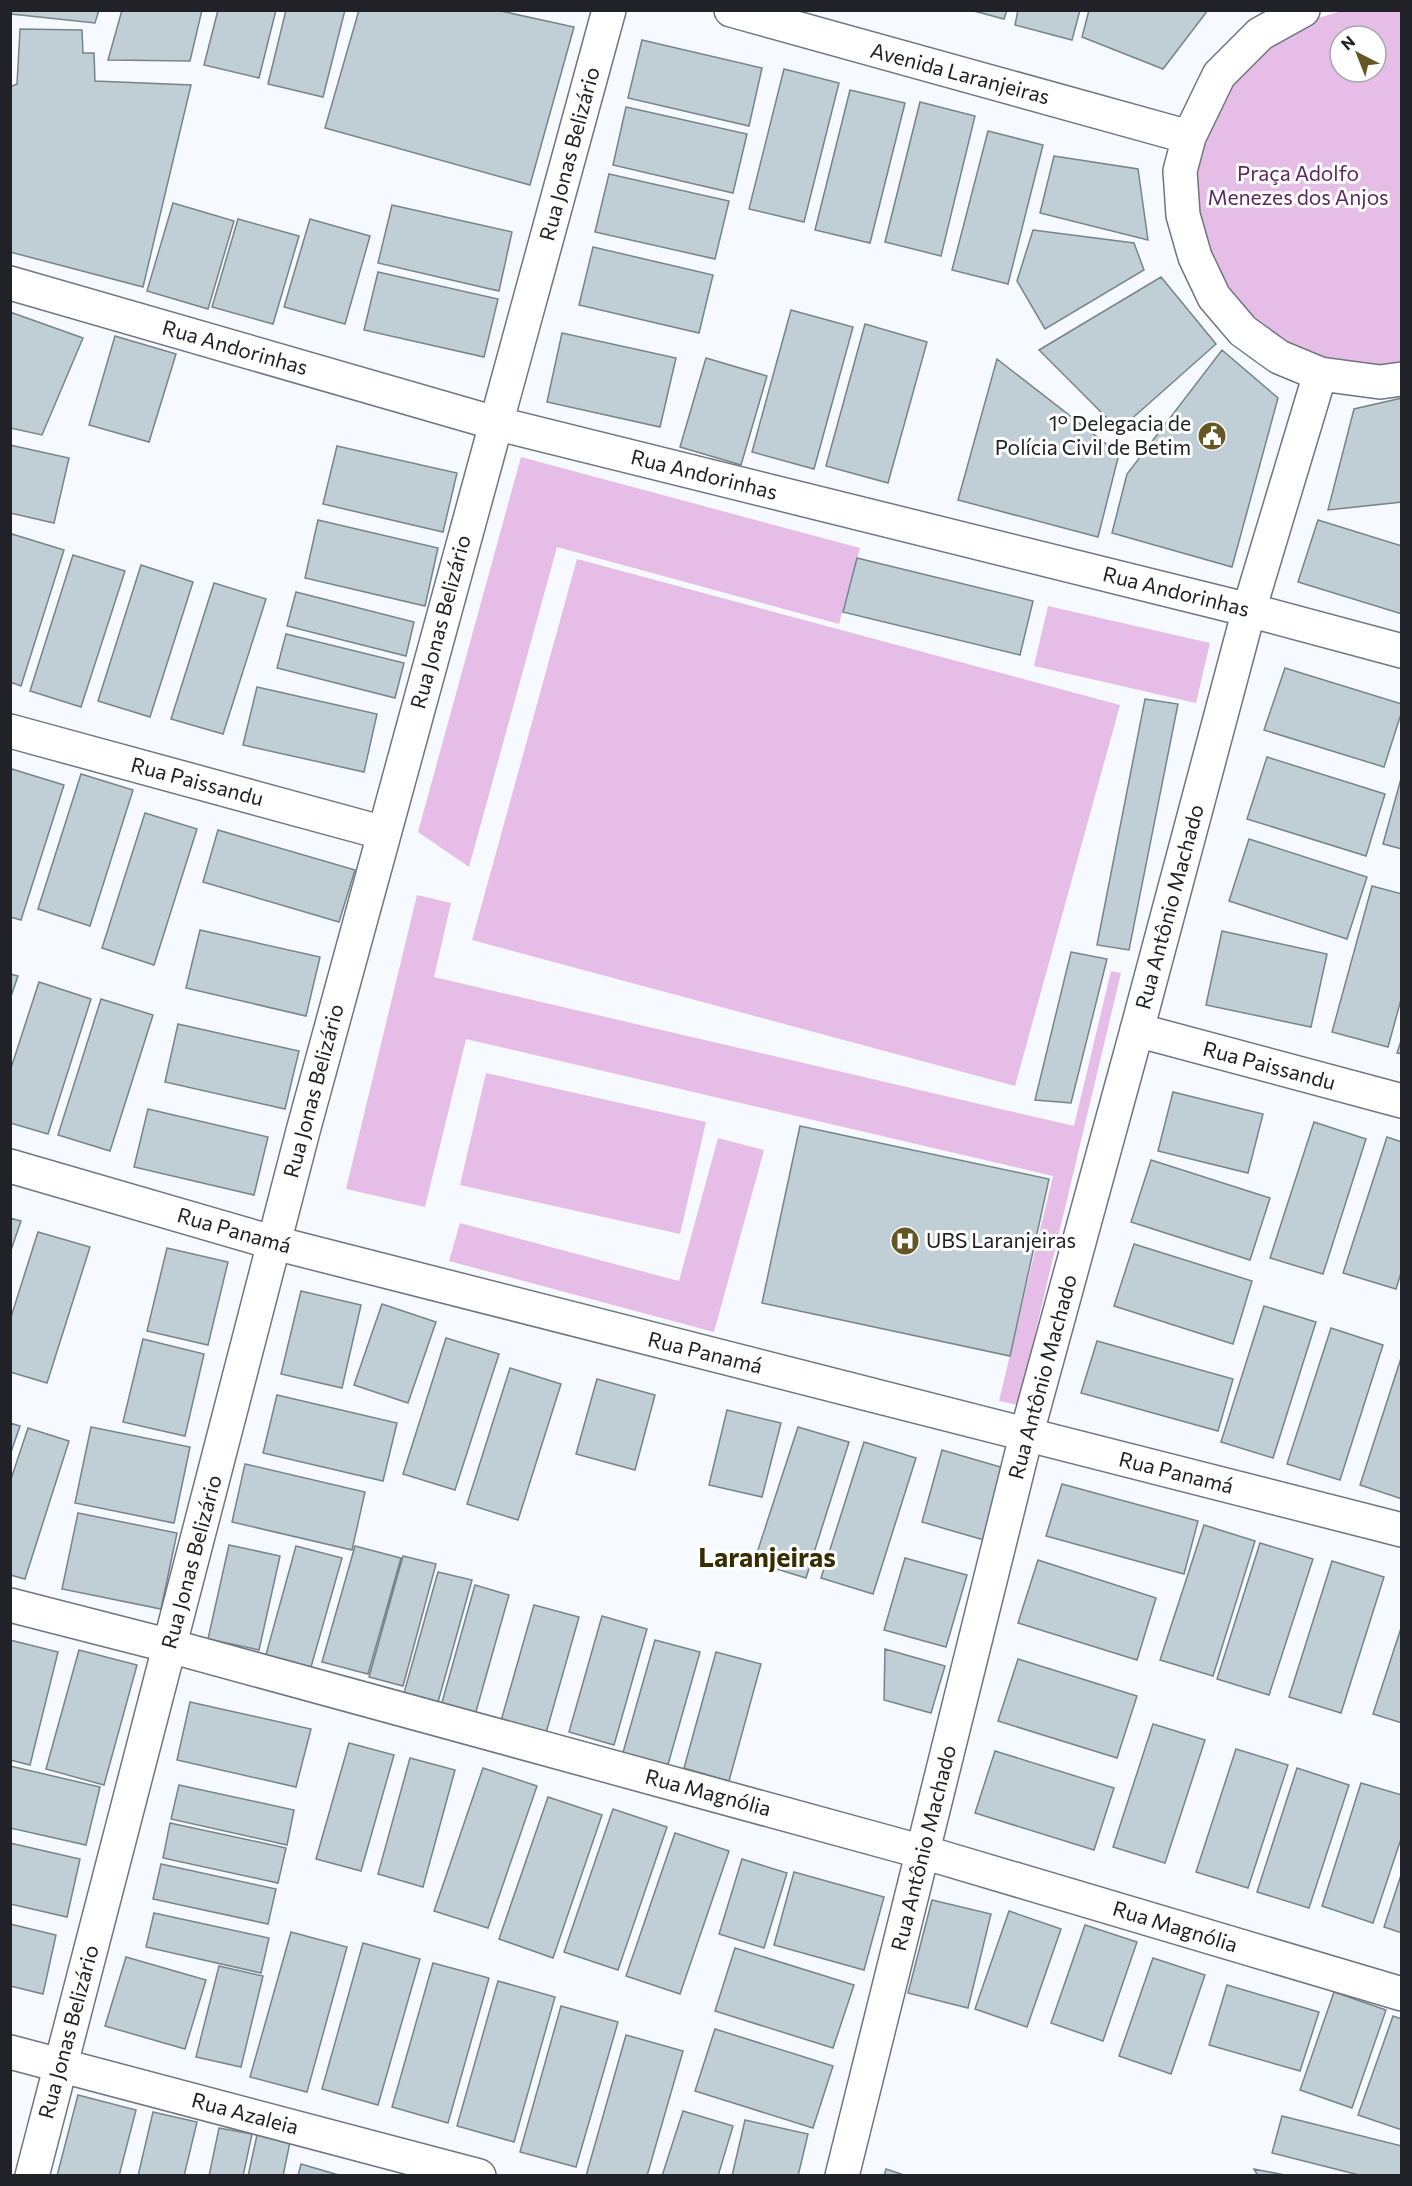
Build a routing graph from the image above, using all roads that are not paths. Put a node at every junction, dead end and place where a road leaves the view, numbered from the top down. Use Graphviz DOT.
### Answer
graph roads {
  1 [pos="609,10"];
  2 [pos="731,10"];
  3 [pos="1303,10"];
  4 [pos="1189,137"];
  5 [pos="10,283"];
  6 [pos="1320,374"];
  7 [pos="1401,379"];
  8 [pos="495,423"];
  9 [pos="1249,610"];
  10 [pos="1401,651"];
  11 [pos="10,731"];
  12 [pos="384,833"];
  13 [pos="1137,1030"];
  14 [pos="1401,1101"];
  15 [pos="10,1166"];
  16 [pos="275,1243"];
  17 [pos="1026,1436"];
  18 [pos="1401,1530"];
  19 [pos="10,1605"];
  20 [pos="170,1646"];
  21 [pos="923,1852"];
  22 [pos="1401,1994"];
  23 [pos="10,2052"];
  24 [pos="60,2066"];
  25 [pos="32,2175"];
  26 [pos="479,2175"];
  27 [pos="842,2175"];
  1 -- 8 [label="street, Rua Jonas Belizário"];
  2 -- 4 [label="street, Avenida Laranjeiras"];
  3 -- 4 [label="street"];
  4 -- 6 [label="street"];
  5 -- 8 [label="street, Rua Andorinhas"];
  6 -- 7 [label="street"];
  6 -- 9 [label="street, Rua Antônio Machado"];
  8 -- 9 [label="street, Rua Andorinhas"];
  8 -- 12 [label="street, Rua Jonas Belizário"];
  9 -- 10 [label="street, Rua Andorinhas"];
  9 -- 13 [label="street, Rua Antônio Machado"];
  11 -- 12 [label="street, Rua Paissandu"];
  12 -- 16 [label="street, Rua Jonas Belizário"];
  13 -- 14 [label="street, Rua Paissandu"];
  13 -- 17 [label="street, Rua Antônio Machado"];
  15 -- 16 [label="street, Rua Panamá"];
  16 -- 17 [label="street, Rua Panamá"];
  16 -- 20 [label="street, Rua Jonas Belizário"];
  17 -- 18 [label="street, Rua Panamá"];
  17 -- 21 [label="street, Rua Antônio Machado"];
  19 -- 20 [label="street, Rua Magnólia"];
  20 -- 21 [label="street, Rua Magnólia"];
  20 -- 24 [label="street, Rua Jonas Belizário"];
  21 -- 22 [label="street, Rua Magnólia"];
  21 -- 27 [label="street, Rua Antônio Machado"];
  23 -- 24 [label="street, Rua Azaleia"];
  24 -- 25 [label="street, Rua Jonas Belizário"];
  24 -- 26 [label="street, Rua Azaleia"];
}
